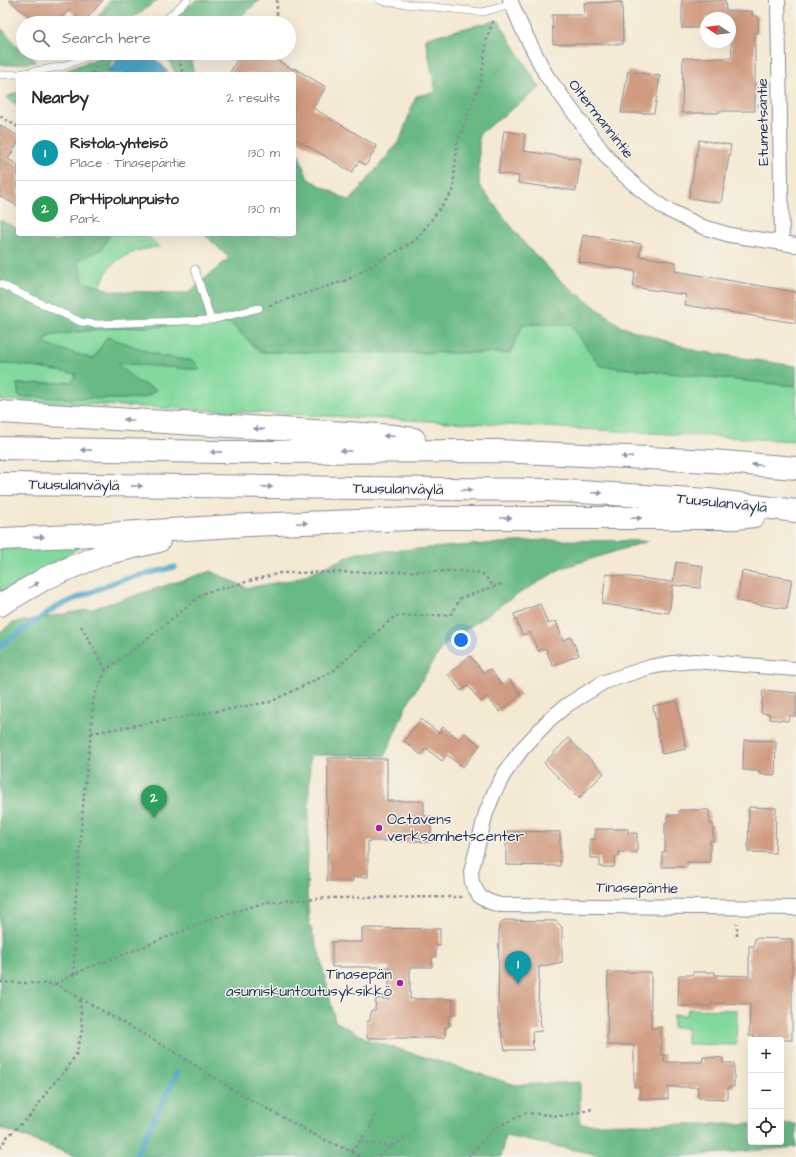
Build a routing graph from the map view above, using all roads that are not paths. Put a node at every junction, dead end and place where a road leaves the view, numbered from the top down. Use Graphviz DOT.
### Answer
graph roads {
  1 [pos="187,0"];
  2 [pos="379,0"];
  3 [pos="778,0"];
  4 [pos="511,2"];
  5 [pos="170,16"];
  6 [pos="79,60"];
  7 [pos="30,72"];
  8 [pos="16,74"];
  9 [pos="0,75"];
  10 [pos="782,243"];
  11 [pos="796,245"];
  12 [pos="195,269"];
  13 [pos="0,284"];
  14 [pos="259,308"];
  15 [pos="211,320"];
  16 [pos="0,412"];
  17 [pos="0,448"];
  18 [pos="497,451"];
  19 [pos="796,468"];
  20 [pos="0,484"];
  21 [pos="796,511"];
  22 [pos="796,514"];
  23 [pos="249,525"];
  24 [pos="0,539"];
  25 [pos="0,605"];
  26 [pos="796,668"];
  27 [pos="796,908"];
  1 -- 5 [label="lane"];
  2 -- 4 [label="lane"];
  3 -- 10 [label="street, Etumetsäntie"];
  4 -- 10 [label="street, Oltermannintie"];
  6 -- 7 [label="lane"];
  8 -- 9 [label="lane"];
  10 -- 11 [label="street, Oltermannintie"];
  12 -- 15 [label="lane"];
  13 -- 15 [label="lane"];
  14 -- 15 [label="lane"];
  18 -- 16 [label="highway, one-way"];
  18 -- 17 [label="highway, one-way"];
  19 -- 18 [label="highway, one-way"];
  20 -- 21 [label="highway, Tuusulanväylä, one-way"];
  23 -- 22 [label="highway, one-way"];
  24 -- 23 [label="highway, one-way"];
  25 -- 23 [label="highway, one-way"];
  26 -- 27 [label="street, Tinasepäntie"];
}
